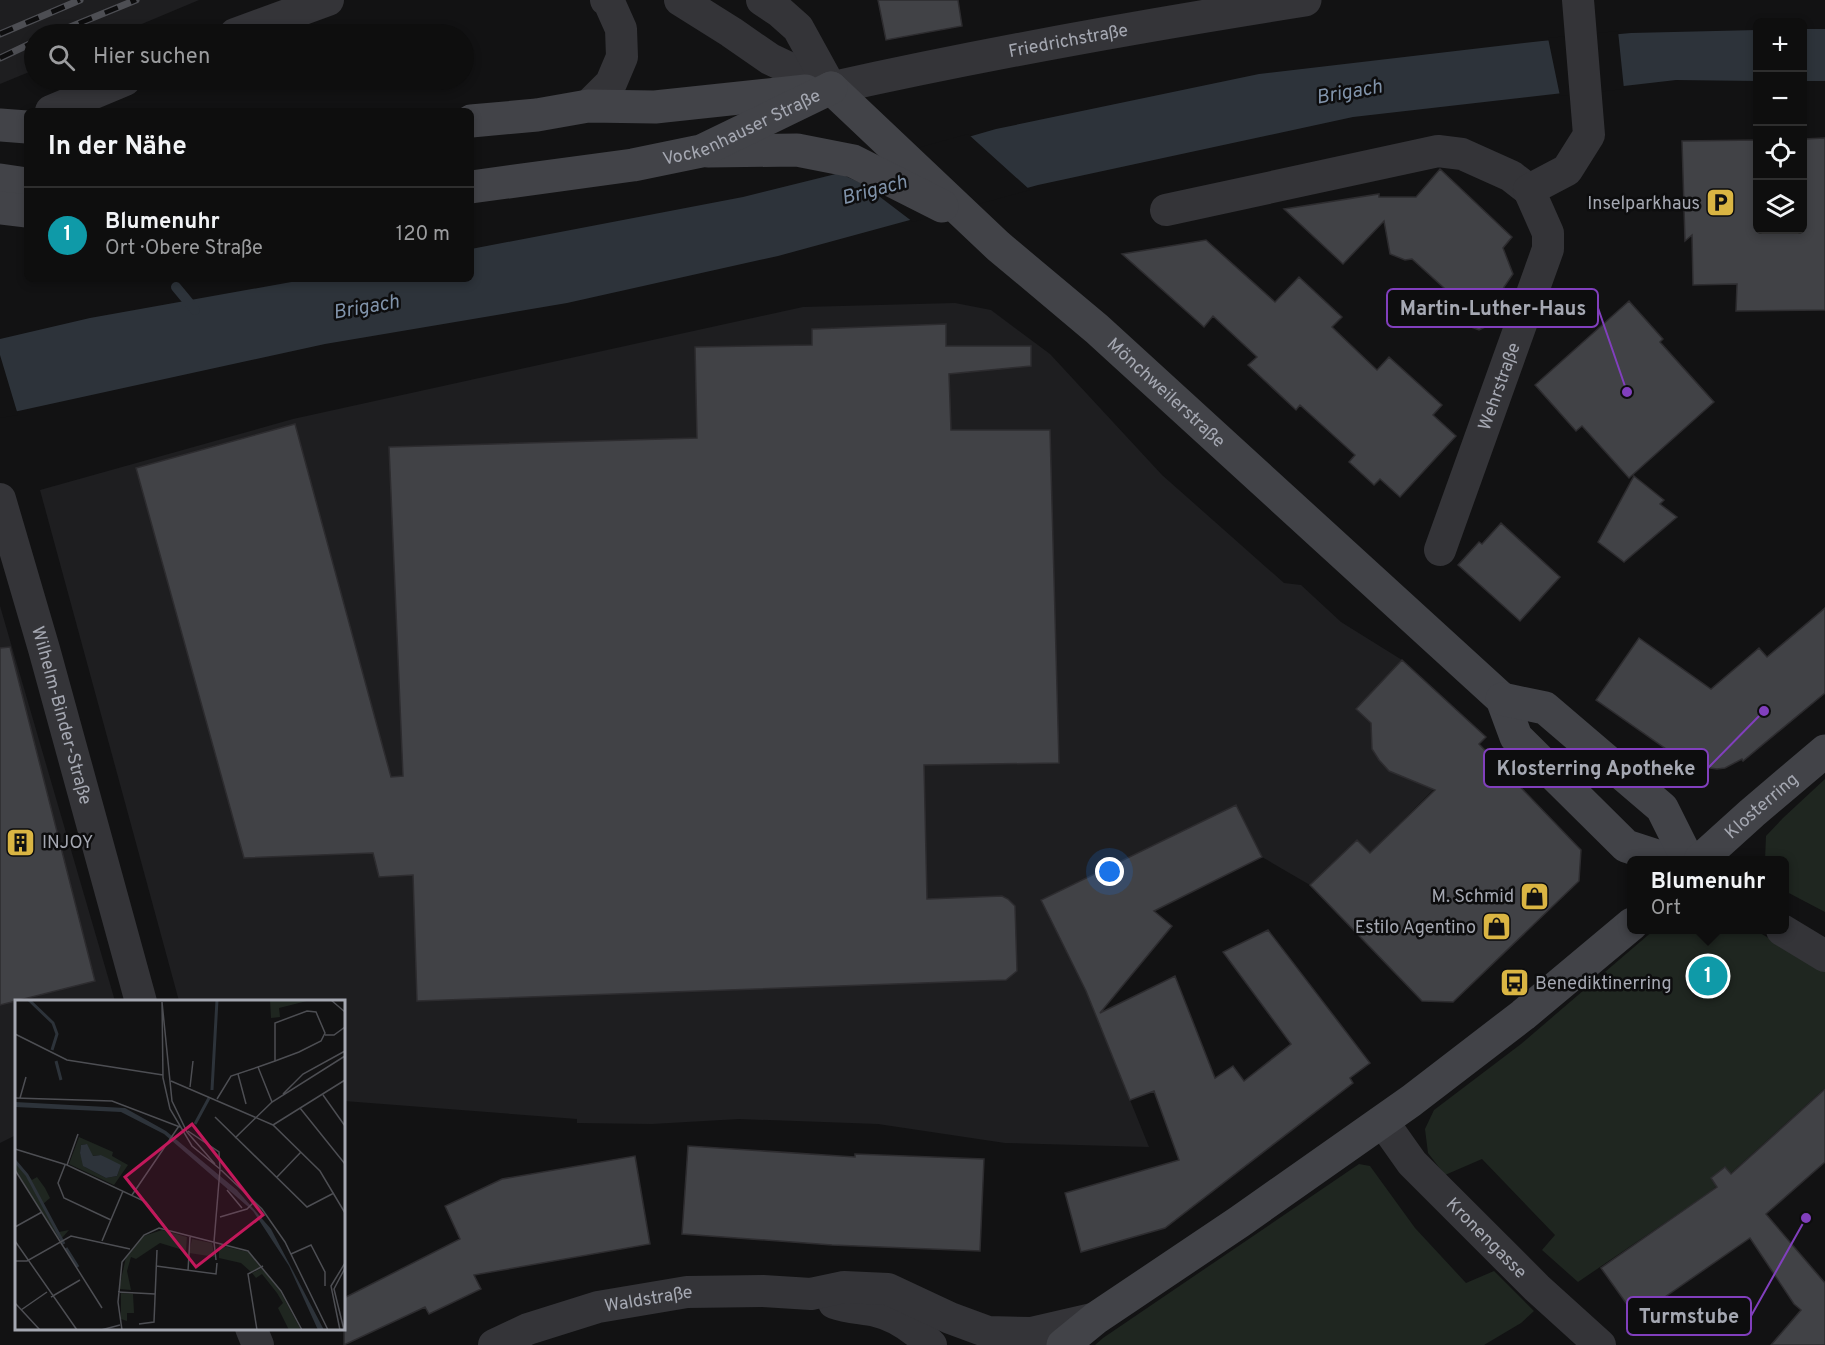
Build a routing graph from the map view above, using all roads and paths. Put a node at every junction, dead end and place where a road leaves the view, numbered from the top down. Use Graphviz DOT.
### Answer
graph roads {
  1 [pos="328,0"];
  2 [pos="606,0"];
  3 [pos="680,0"];
  4 [pos="762,0"];
  5 [pos="1305,0"];
  6 [pos="1578,0"];
  7 [pos="263,24"];
  8 [pos="831,88"];
  9 [pos="101,90"];
  10 [pos="588,106"];
  11 [pos="58,108"];
  12 [pos="474,121"];
  13 [pos="24,122"];
  14 [pos="0,126"];
  15 [pos="24,127"];
  16 [pos="0,132"];
  17 [pos="700,151"];
  18 [pos="13,187"];
  19 [pos="474,187"];
  20 [pos="1529,190"];
  21 [pos="24,206"];
  22 [pos="1166,210"];
  23 [pos="975,222"];
  24 [pos="0,499"];
  25 [pos="1440,550"];
  26 [pos="1502,699"];
  27 [pos="1825,751"];
  28 [pos="1655,856"];
  29 [pos="1686,856"];
  30 [pos="1705,856"];
  31 [pos="1627,928"];
  32 [pos="1789,934"];
  33 [pos="1825,956"];
  34 [pos="140,1000"];
  35 [pos="1383,1122"];
  36 [pos="811,1294"];
  37 [pos="1096,1318"];
  38 [pos="251,1330"];
  39 [pos="258,1345"];
  40 [pos="494,1345"];
  41 [pos="932,1345"];
  42 [pos="1064,1345"];
  43 [pos="1600,1345"];
  1 -- 7 [label="street"];
  2 -- 10 [label="street"];
  3 -- 8 [label="street"];
  4 -- 8 [label="street"];
  5 -- 8 [label="street, Friedrichstraße"];
  6 -- 20 [label="street"];
  8 -- 10 [label="main road, Vockenhauser Straße"];
  8 -- 17 [label="main road, Vockenhauser Straße"];
  8 -- 23 [label="main road, Mönchweilerstraße"];
  9 -- 11 [label="street"];
  10 -- 12 [label="main road, Vockenhauser Straße"];
  13 -- 16 [label="street"];
  14 -- 15 [label="main road, bridge"];
  17 -- 19 [label="main road, Vockenhauser Straße"];
  17 -- 23 [label="main road"];
  18 -- 21 [label="main road"];
  20 -- 22 [label="street"];
  20 -- 25 [label="street, Wehrstraße"];
  23 -- 26 [label="main road, Mönchweilerstraße"];
  24 -- 34 [label="street, Wilhelm-Binder-Straße"];
  26 -- 28 [label="main road, Mönchweilerstraße"];
  26 -- 29 [label="main road"];
  27 -- 30 [label="main road, Klosterring"];
  31 -- 35 [label="main road"];
  32 -- 33 [label="street"];
  35 -- 37 [label="main road"];
  35 -- 43 [label="street, Kronengasse"];
  36 -- 37 [label="street, Waldstraße"];
  36 -- 40 [label="street, Waldstraße"];
  36 -- 41 [label="street, Waldstraße"];
  37 -- 42 [label="main road"];
  38 -- 39 [label="street"];
}
